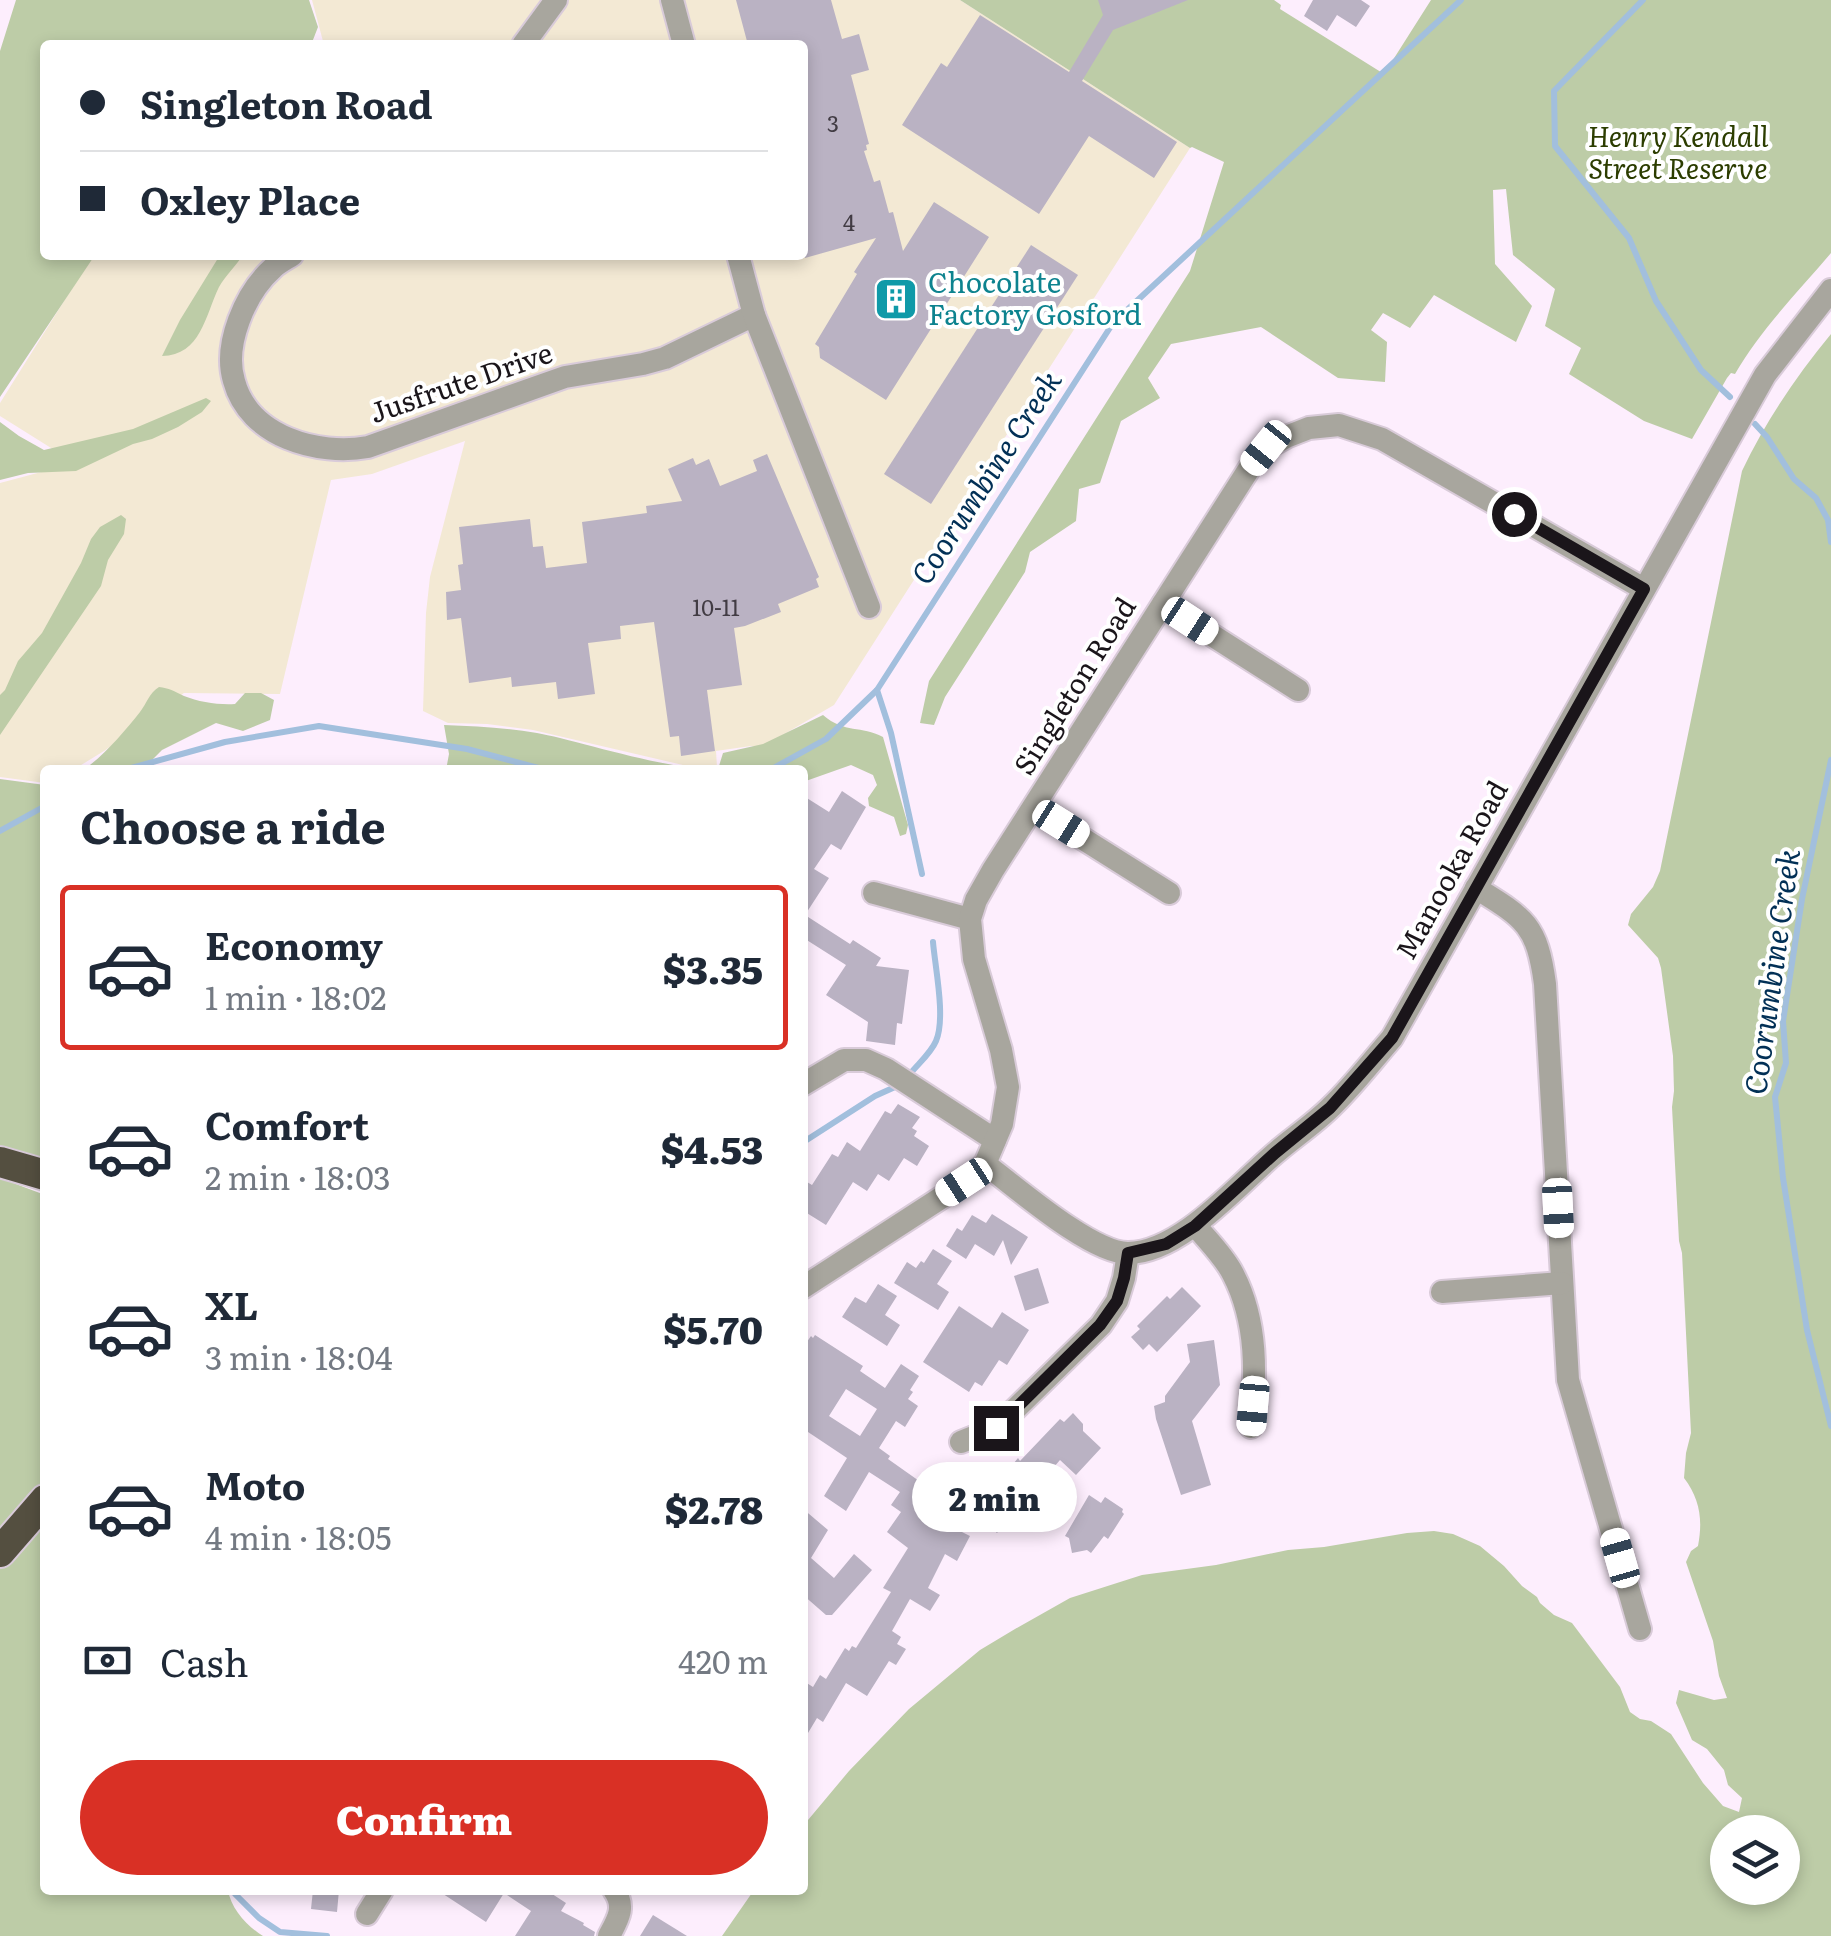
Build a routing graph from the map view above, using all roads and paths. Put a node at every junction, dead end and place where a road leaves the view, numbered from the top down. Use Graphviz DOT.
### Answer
graph roads {
  1 [pos="556,0"];
  2 [pos="672,0"];
  3 [pos="527,40"];
  4 [pos="683,40"];
  5 [pos="285,260"];
  6 [pos="739,260"];
  7 [pos="1831,290"];
  8 [pos="754,315"];
  9 [pos="1644,589"];
  10 [pos="1163,604"];
  11 [pos="869,607"];
  12 [pos="1298,690"];
  13 [pos="1034,808"];
  14 [pos="1476,888"];
  15 [pos="874,892"];
  16 [pos="1169,893"];
  17 [pos="970,920"];
  18 [pos="808,1081"];
  19 [pos="995,1140"];
  20 [pos="0,1162"];
  21 [pos="985,1164"];
  22 [pos="40,1174"];
  23 [pos="1195,1226"];
  24 [pos="1128,1253"];
  25 [pos="808,1284"];
  26 [pos="1562,1284"];
  27 [pos="1442,1292"];
  28 [pos="1252,1428"];
  29 [pos="961,1442"];
  30 [pos="40,1506"];
  31 [pos="0,1552"];
  32 [pos="1640,1629"];
  33 [pos="379,1895"];
  34 [pos="617,1895"];
  35 [pos="367,1914"];
  36 [pos="609,1936"];
  1 -- 3 [label="street"];
  2 -- 4 [label="street"];
  5 -- 8 [label="street, Jusfrute Drive"];
  6 -- 8 [label="street"];
  7 -- 9 [label="street, Manooka Road"];
  8 -- 11 [label="street"];
  9 -- 10 [label="street, Singleton Road"];
  9 -- 14 [label="street, Manooka Road"];
  10 -- 12 [label="street"];
  10 -- 13 [label="street, Singleton Road"];
  13 -- 16 [label="street"];
  13 -- 17 [label="street, Singleton Road"];
  14 -- 23 [label="street, Manooka Road"];
  14 -- 26 [label="street"];
  15 -- 17 [label="street"];
  17 -- 19 [label="street"];
  18 -- 19 [label="street"];
  19 -- 21 [label="street"];
  20 -- 22 [label="highway"];
  21 -- 24 [label="street"];
  21 -- 25 [label="street"];
  23 -- 24 [label="street, Manooka Road"];
  23 -- 28 [label="street"];
  24 -- 29 [label="street"];
  26 -- 27 [label="street"];
  26 -- 32 [label="street"];
  30 -- 31 [label="highway"];
  33 -- 35 [label="street"];
  34 -- 36 [label="street"];
}
